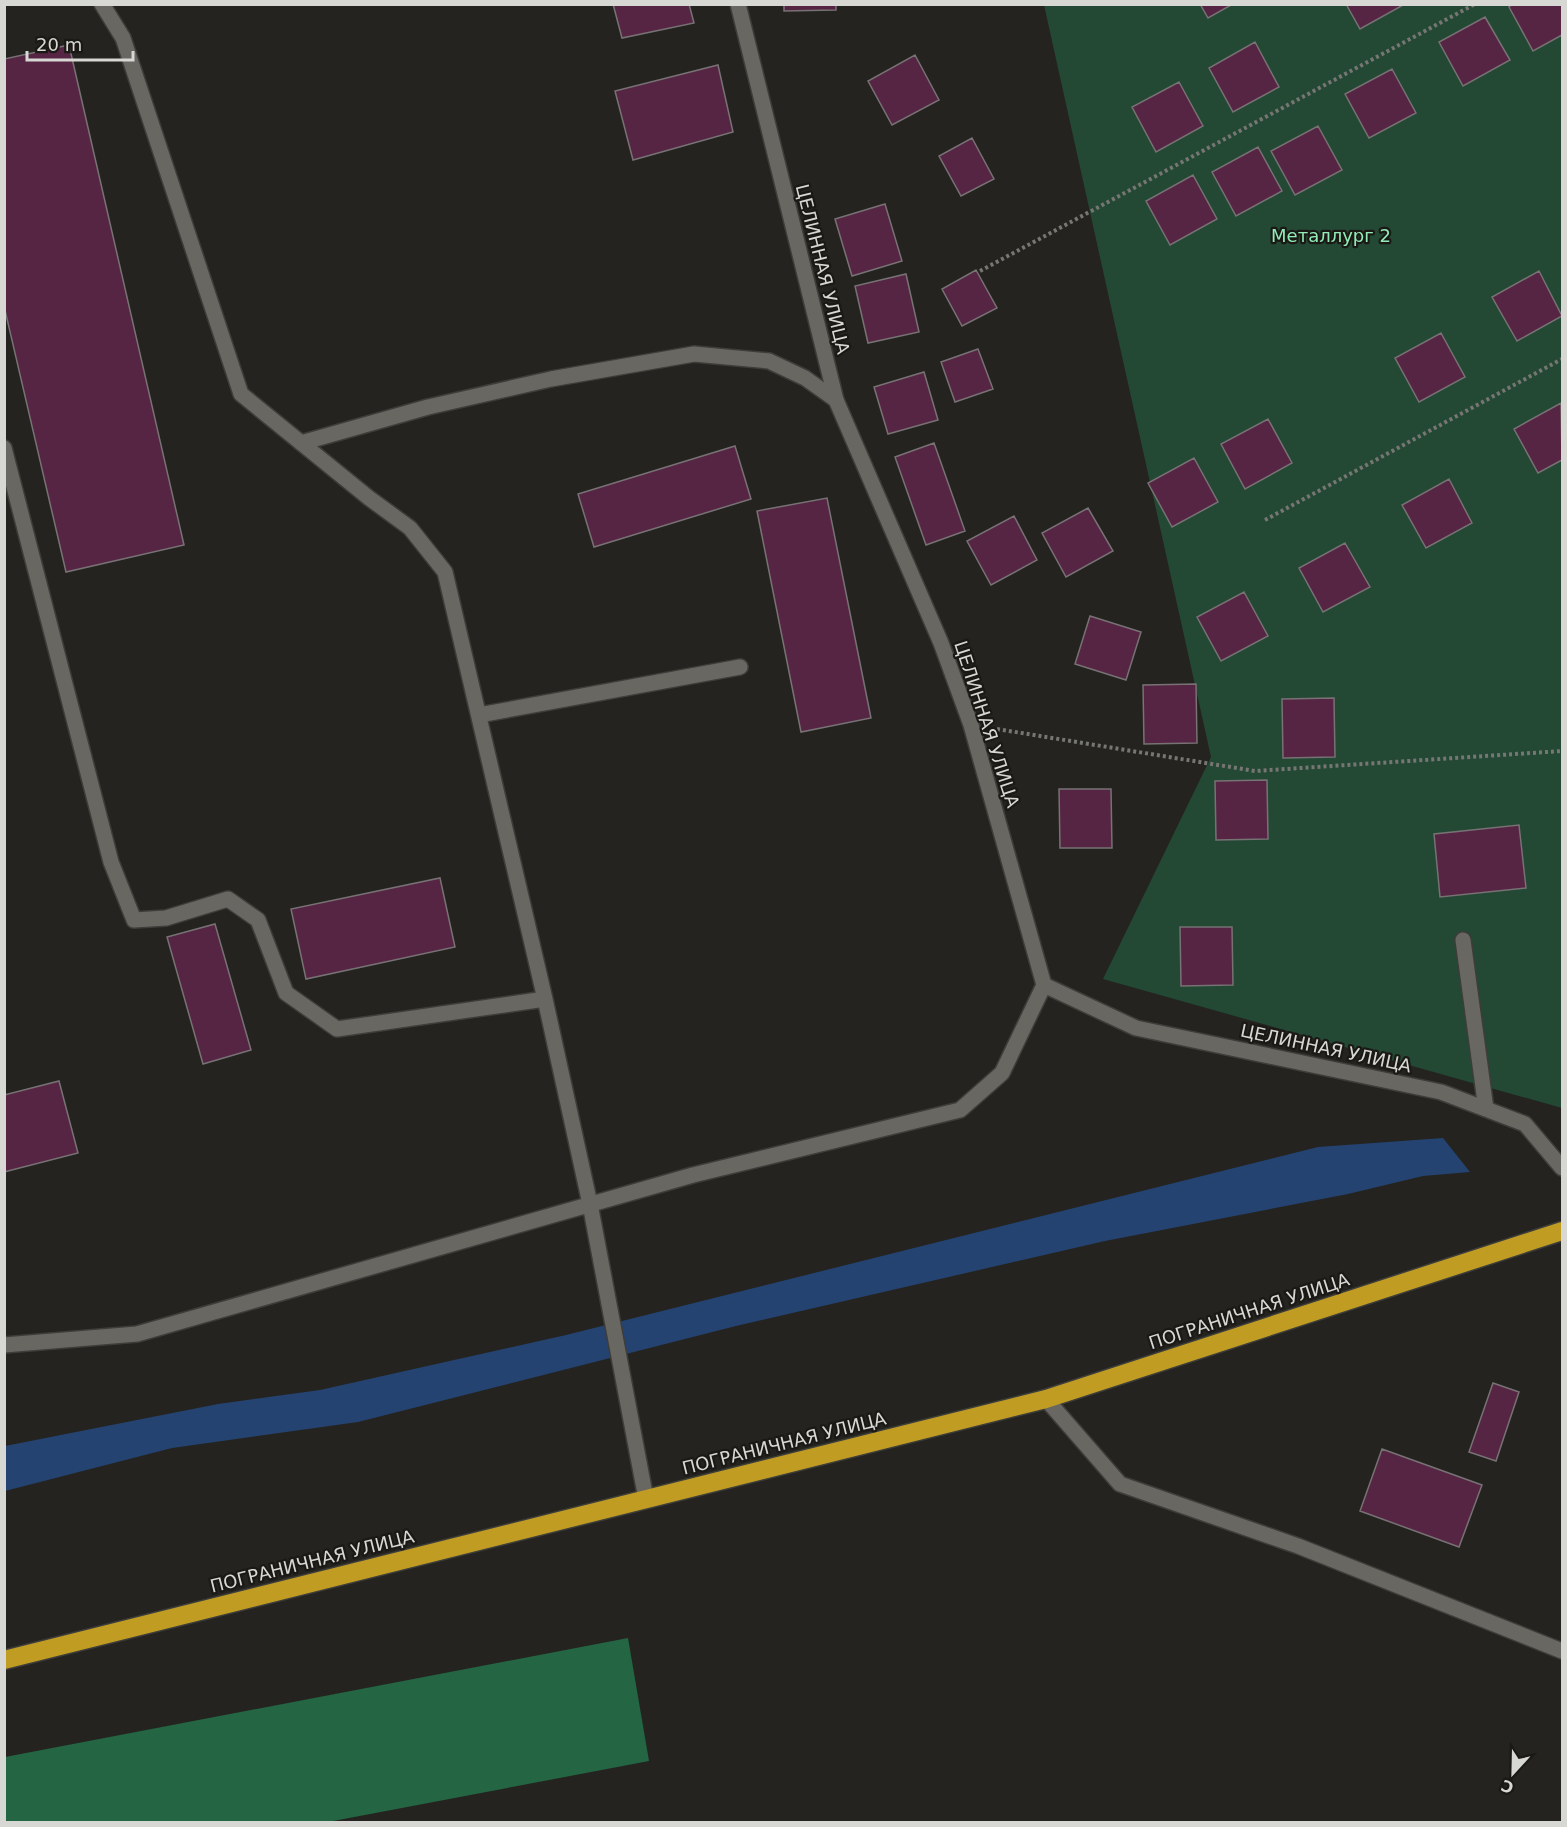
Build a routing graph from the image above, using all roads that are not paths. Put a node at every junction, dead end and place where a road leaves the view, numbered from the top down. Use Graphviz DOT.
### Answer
graph roads {
  1 [pos="102,4"];
  2 [pos="738,4"];
  3 [pos="836,400"];
  4 [pos="301,442"];
  5 [pos="4,448"];
  6 [pos="740,667"];
  7 [pos="479,716"];
  8 [pos="1463,940"];
  9 [pos="1044,985"];
  10 [pos="545,999"];
  11 [pos="1486,1109"];
  12 [pos="1563,1168"];
  13 [pos="590,1204"];
  14 [pos="1563,1231"];
  15 [pos="4,1345"];
  16 [pos="1046,1399"];
  17 [pos="646,1499"];
  18 [pos="1563,1652"];
  19 [pos="4,1660"];
  1 -- 4 [label="street"];
  2 -- 3 [label="street, ЦЕЛИННАЯ УЛИЦА"];
  3 -- 4 [label="street"];
  3 -- 9 [label="street, ЦЕЛИННАЯ УЛИЦА"];
  4 -- 7 [label="street"];
  5 -- 10 [label="street"];
  6 -- 7 [label="street"];
  7 -- 10 [label="street"];
  8 -- 11 [label="street"];
  9 -- 11 [label="street, ЦЕЛИННАЯ УЛИЦА"];
  9 -- 13 [label="street"];
  10 -- 13 [label="street"];
  11 -- 12 [label="street, ЦЕЛИННАЯ УЛИЦА"];
  13 -- 15 [label="street"];
  13 -- 17 [label="street"];
  14 -- 16 [label="highway, ПОГРАНИЧНАЯ УЛИЦА"];
  16 -- 17 [label="highway, ПОГРАНИЧНАЯ УЛИЦА"];
  16 -- 18 [label="street"];
  17 -- 19 [label="highway, ПОГРАНИЧНАЯ УЛИЦА"];
}
